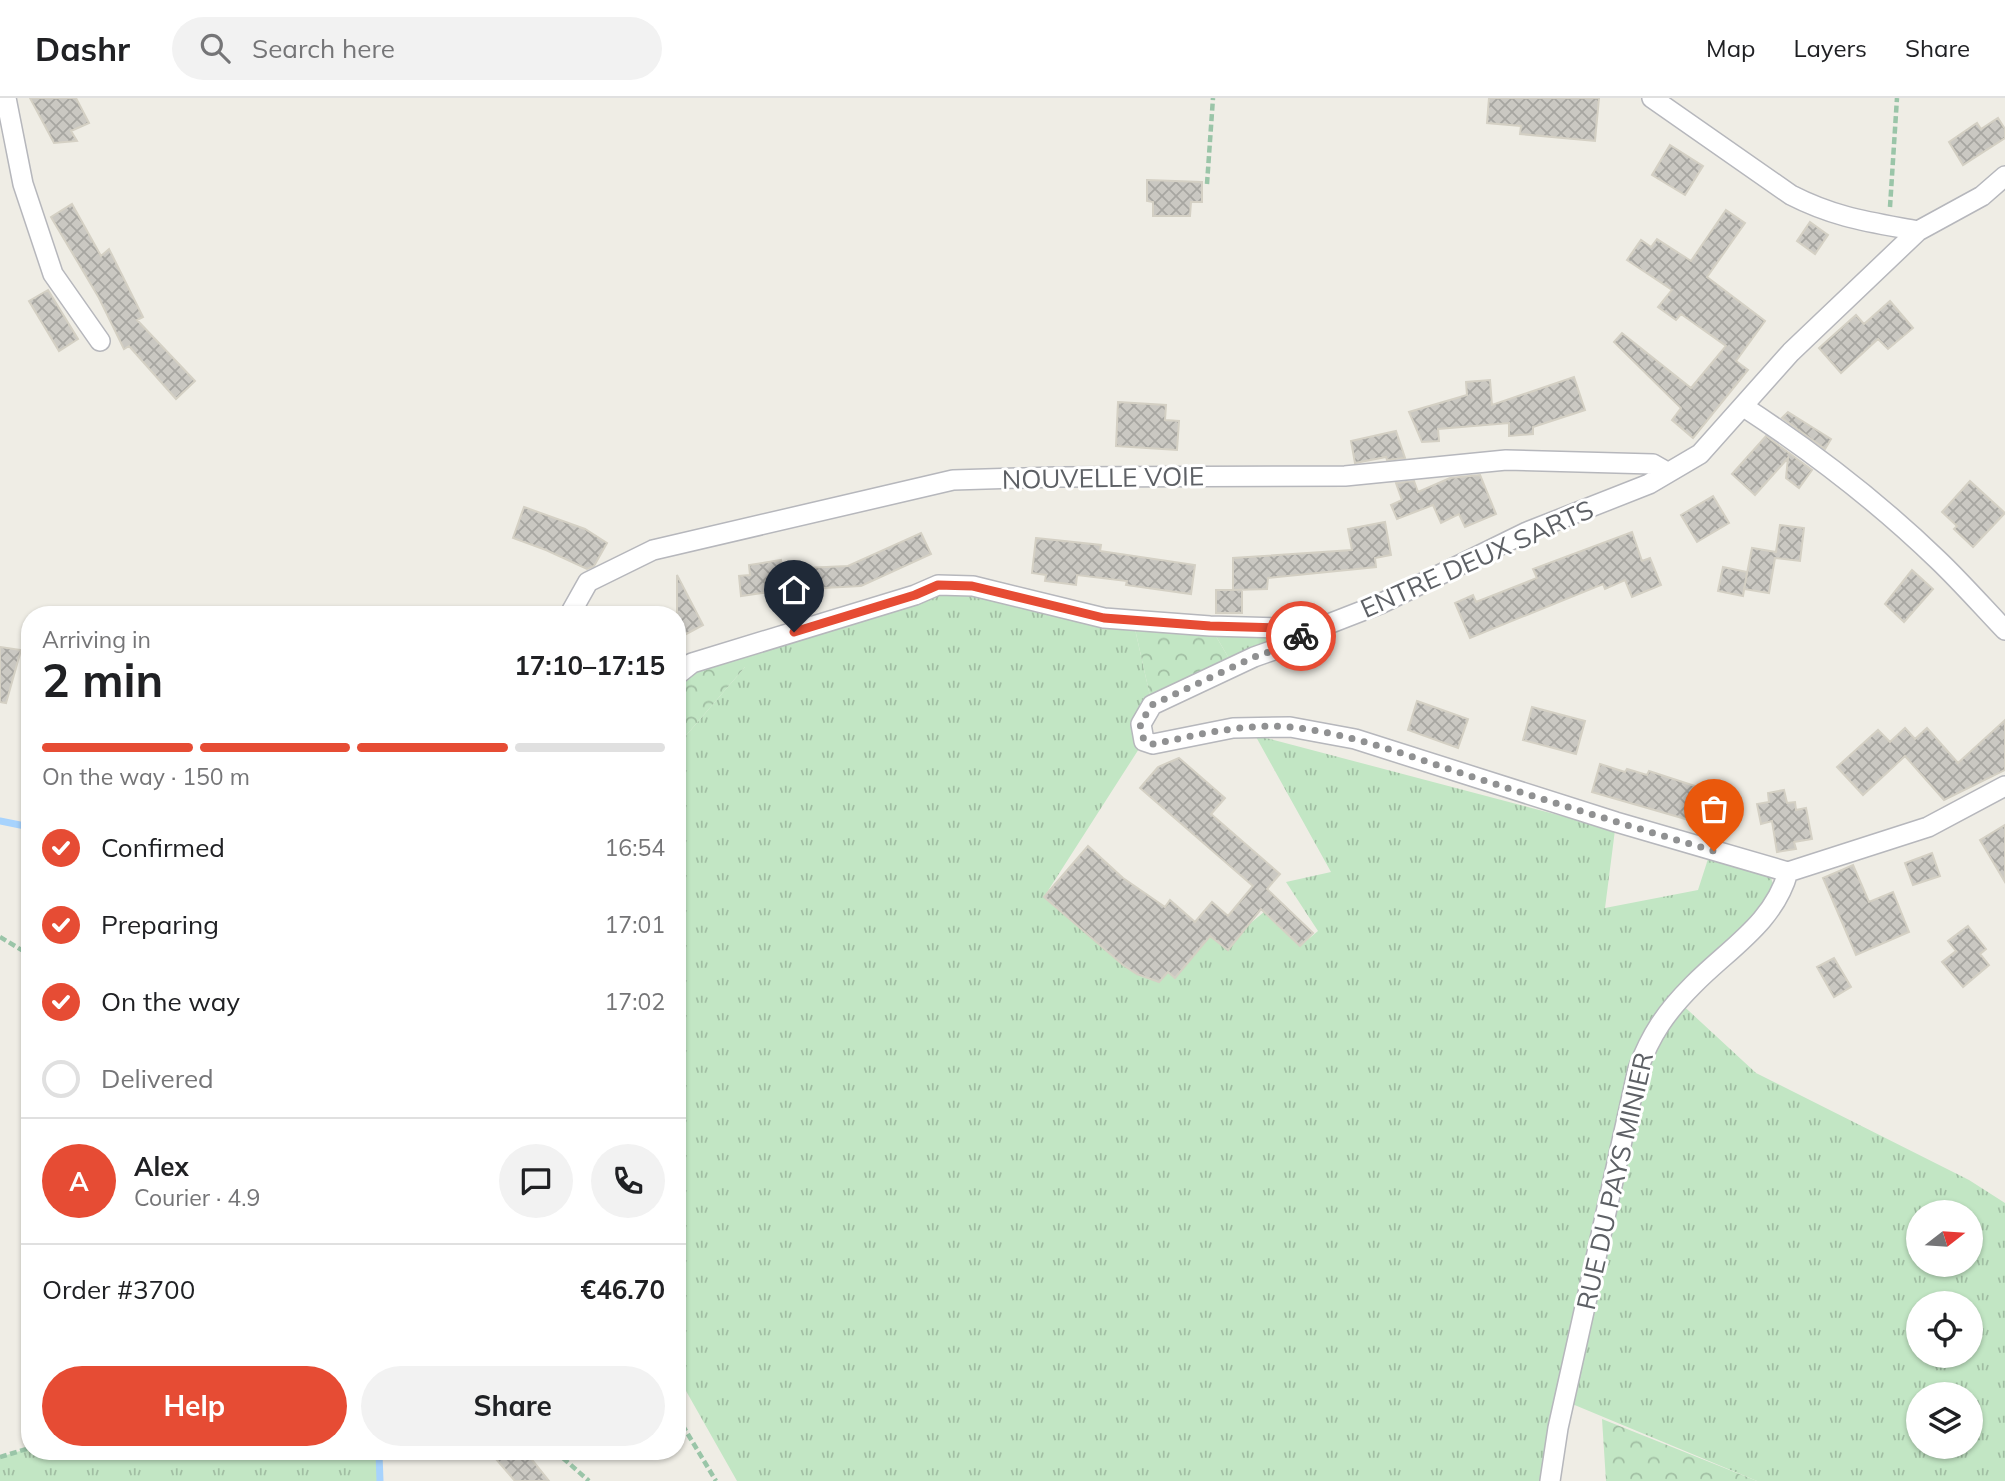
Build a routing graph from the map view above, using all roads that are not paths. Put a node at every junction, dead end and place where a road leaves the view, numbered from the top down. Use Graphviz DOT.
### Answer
graph roads {
  1 [pos="6,98"];
  2 [pos="1652,98"];
  3 [pos="2005,177"];
  4 [pos="1918,231"];
  5 [pos="100,341"];
  6 [pos="1744,407"];
  7 [pos="1667,472"];
  8 [pos="574,606"];
  9 [pos="2005,630"];
  10 [pos="1308,632"];
  11 [pos="686,668"];
  12 [pos="2005,786"];
  13 [pos="1788,872"];
  14 [pos="1550,1481"];
  1 -- 5 [label="street"];
  2 -- 4 [label="street"];
  3 -- 4 [label="street, ENTRE DEUX SARTS"];
  4 -- 6 [label="street, ENTRE DEUX SARTS"];
  6 -- 7 [label="street, ENTRE DEUX SARTS"];
  6 -- 9 [label="street"];
  7 -- 8 [label="street, NOUVELLE VOIE"];
  7 -- 10 [label="street, ENTRE DEUX SARTS"];
  10 -- 11 [label="street"];
  10 -- 13 [label="street, ENTRE DEUX SARTS"];
  12 -- 13 [label="street"];
  13 -- 14 [label="street, RUE DU PAYS MINIER"];
}
